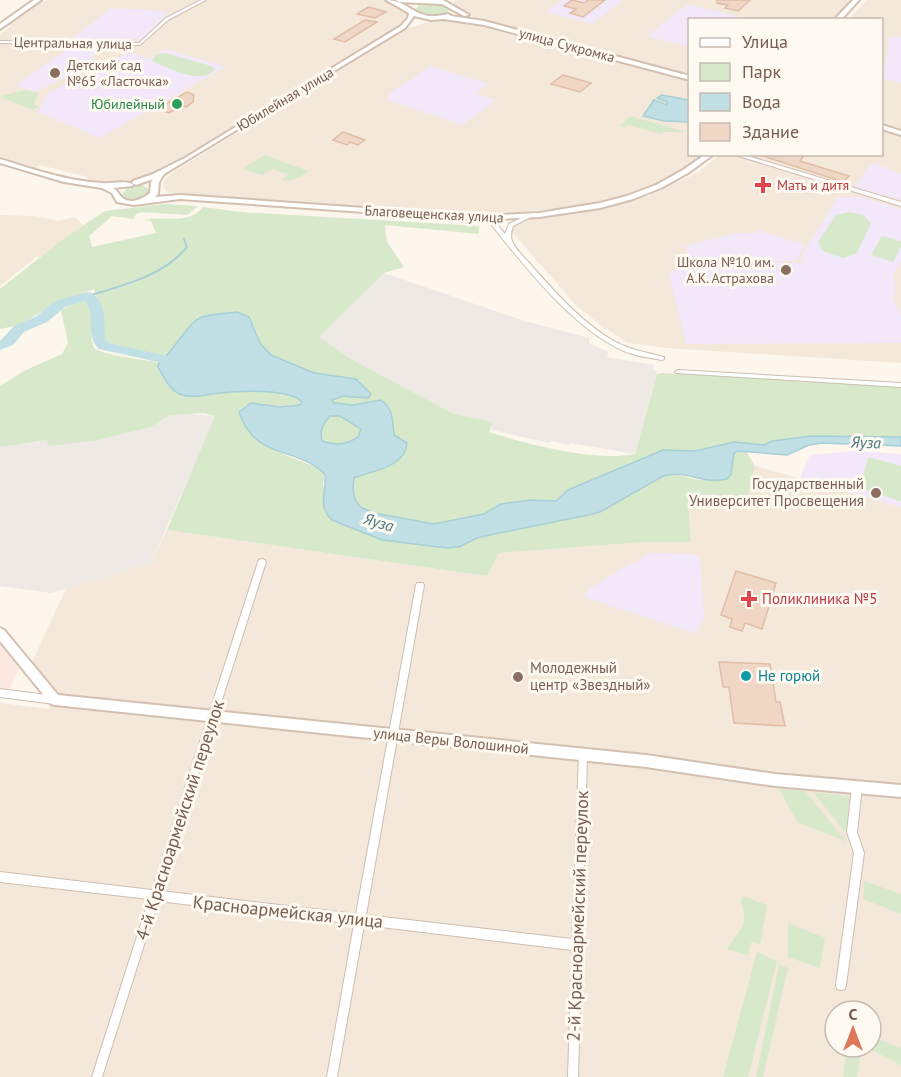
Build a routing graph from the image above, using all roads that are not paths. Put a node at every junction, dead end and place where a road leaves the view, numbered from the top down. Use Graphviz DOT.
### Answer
graph roads {
  1 [pos="38,0"];
  2 [pos="204,0"];
  3 [pos="389,0"];
  4 [pos="399,0"];
  5 [pos="856,0"];
  6 [pos="427,1"];
  7 [pos="452,5"];
  8 [pos="410,13"];
  9 [pos="444,17"];
  10 [pos="839,18"];
  11 [pos="436,19"];
  12 [pos="484,23"];
  13 [pos="0,27"];
  14 [pos="403,27"];
  15 [pos="0,42"];
  16 [pos="688,77"];
  17 [pos="883,127"];
  18 [pos="901,133"];
  19 [pos="708,156"];
  20 [pos="741,156"];
  21 [pos="0,161"];
  22 [pos="167,170"];
  23 [pos="132,184"];
  24 [pos="105,187"];
  25 [pos="154,188"];
  26 [pos="116,194"];
  27 [pos="180,197"];
  28 [pos="147,200"];
  29 [pos="901,204"];
  30 [pos="529,216"];
  31 [pos="489,218"];
  32 [pos="511,243"];
  33 [pos="662,358"];
  34 [pos="678,372"];
  35 [pos="901,385"];
  36 [pos="262,562"];
  37 [pos="420,585"];
  38 [pos="0,633"];
  39 [pos="0,693"];
  40 [pos="55,700"];
  41 [pos="214,714"];
  42 [pos="394,736"];
  43 [pos="583,755"];
  44 [pos="857,787"];
  45 [pos="901,791"];
  46 [pos="0,877"];
  47 [pos="155,897"];
  48 [pos="358,919"];
  49 [pos="576,945"];
  50 [pos="841,985"];
  51 [pos="97,1077"];
  52 [pos="332,1077"];
  53 [pos="573,1077"];
  1 -- 13 [label="street"];
  2 -- 15 [label="street, Центральная улица"];
  3 -- 8 [label="street"];
  4 -- 6 [label="street"];
  5 -- 10 [label="street"];
  6 -- 7 [label="street"];
  6 -- 8 [label="street"];
  7 -- 9 [label="street"];
  7 -- 12 [label="street"];
  8 -- 11 [label="street"];
  8 -- 14 [label="street, Юбилейная улица"];
  9 -- 11 [label="street, Юбилейная улица"];
  9 -- 12 [label="street, улица Сукромка"];
  11 -- 14 [label="street, Юбилейная улица"];
  12 -- 16 [label="street, улица Сукромка"];
  14 -- 22 [label="street, Юбилейная улица"];
  17 -- 18 [label="street"];
  19 -- 30 [label="street, Благовещенская улица"];
  20 -- 29 [label="street"];
  21 -- 24 [label="street"];
  22 -- 23 [label="street, Юбилейная улица"];
  22 -- 25 [label="street, Юбилейная улица"];
  23 -- 24 [label="street"];
  23 -- 25 [label="street"];
  23 -- 26 [label="street"];
  24 -- 26 [label="street"];
  25 -- 27 [label="street"];
  25 -- 28 [label="street, Юбилейная улица"];
  26 -- 28 [label="street"];
  27 -- 28 [label="street"];
  27 -- 31 [label="street, Благовещенская улица"];
  30 -- 31 [label="street, Благовещенская улица"];
  30 -- 32 [label="street"];
  31 -- 32 [label="street"];
  32 -- 33 [label="street"];
  34 -- 35 [label="street"];
  36 -- 41 [label="street, 4-й Красноармейский переулок"];
  37 -- 42 [label="street"];
  38 -- 40 [label="street"];
  39 -- 40 [label="street, улица Веры Волошиной"];
  40 -- 41 [label="street, улица Веры Волошиной"];
  41 -- 42 [label="street, улица Веры Волошиной"];
  41 -- 47 [label="street, 4-й Красноармейский переулок"];
  42 -- 43 [label="street, улица Веры Волошиной"];
  42 -- 48 [label="street"];
  43 -- 44 [label="street, улица Веры Волошиной"];
  43 -- 49 [label="street, 2-й Красноармейский переулок"];
  44 -- 45 [label="street, улица Веры Волошиной"];
  44 -- 50 [label="street"];
  46 -- 47 [label="street, Красноармейская улица"];
  47 -- 48 [label="street, Красноармейская улица"];
  47 -- 51 [label="street, 4-й Красноармейский переулок"];
  48 -- 49 [label="street, Красноармейская улица"];
  48 -- 52 [label="street"];
  49 -- 53 [label="street, 2-й Красноармейский переулок"];
}
